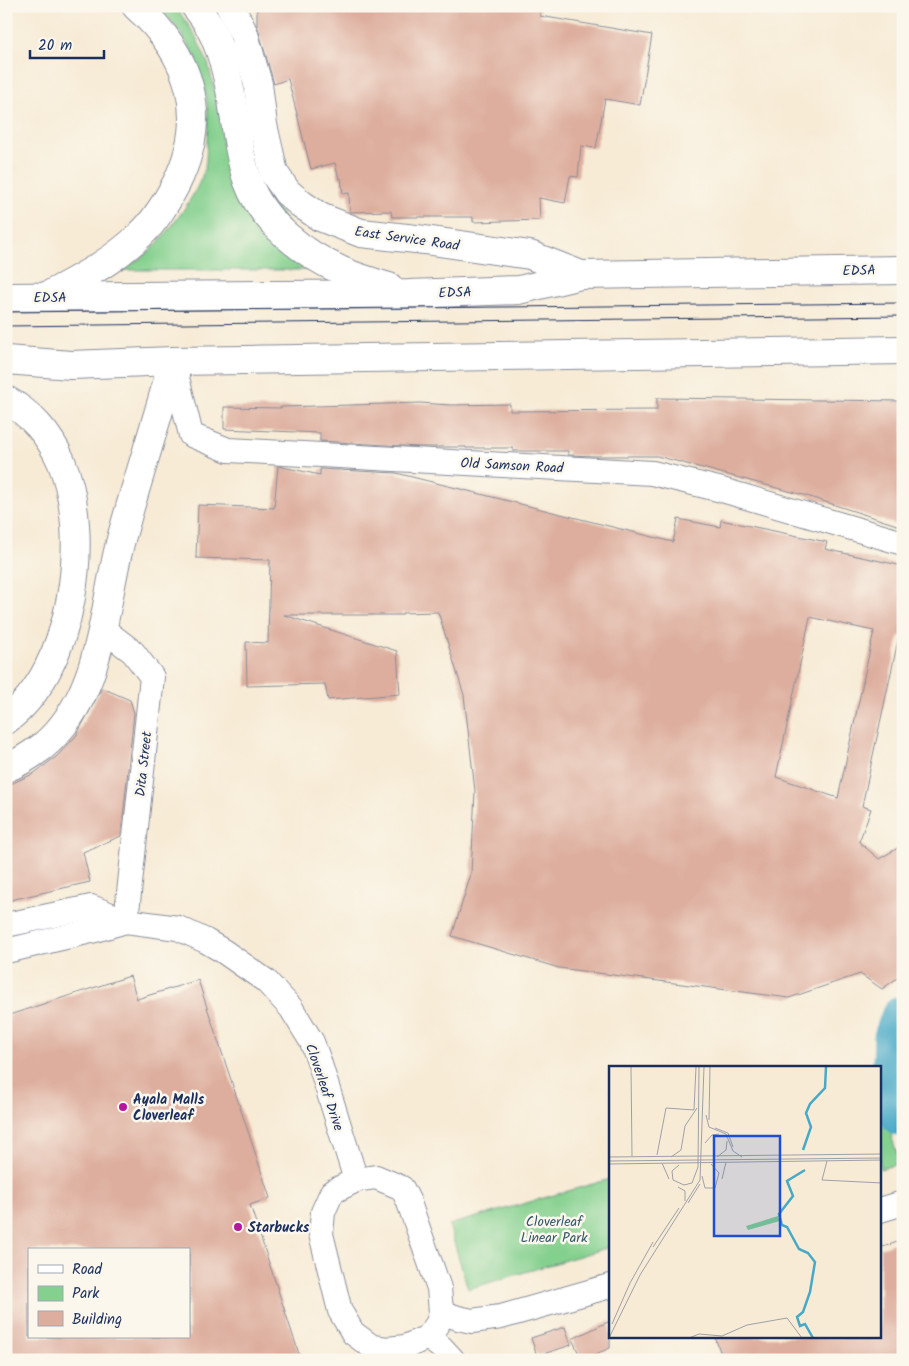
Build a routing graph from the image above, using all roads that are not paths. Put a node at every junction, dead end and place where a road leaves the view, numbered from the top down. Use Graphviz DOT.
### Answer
graph roads {
  1 [pos="136,6"];
  2 [pos="195,6"];
  3 [pos="230,6"];
  4 [pos="903,270"];
  5 [pos="581,275"];
  6 [pos="409,294"];
  7 [pos="6,297"];
  8 [pos="45,297"];
  9 [pos="903,350"];
  10 [pos="6,360"];
  11 [pos="173,361"];
  12 [pos="71,365"];
  13 [pos="6,375"];
  14 [pos="6,400"];
  15 [pos="903,543"];
  16 [pos="103,628"];
  17 [pos="6,720"];
  18 [pos="6,768"];
  19 [pos="126,921"];
  20 [pos="6,925"];
  21 [pos="6,951"];
  22 [pos="356,1180"];
  23 [pos="903,1203"];
  24 [pos="882,1209"];
  25 [pos="609,1286"];
  26 [pos="441,1312"];
  27 [pos="428,1337"];
  28 [pos="453,1360"];
  1 -- 8 [label="main road"];
  2 -- 6 [label="main road"];
  3 -- 5 [label="main road, East Service Road"];
  4 -- 5 [label="main road, EDSA"];
  5 -- 6 [label="main road, EDSA"];
  6 -- 8 [label="main road, EDSA"];
  7 -- 8 [label="main road, EDSA"];
  9 -- 11 [label="main road"];
  10 -- 12 [label="main road"];
  11 -- 12 [label="main road"];
  11 -- 15 [label="street, Old Samson Road"];
  11 -- 16 [label="main road"];
  12 -- 13 [label="main road"];
  14 -- 17 [label="main road"];
  16 -- 18 [label="main road"];
  16 -- 19 [label="street, Dita Street"];
  19 -- 20 [label="street, Cloverleaf Drive"];
  19 -- 21 [label="street, Cloverleaf Drive"];
  19 -- 22 [label="street, Cloverleaf Drive"];
  22 -- 26 [label="street"];
  22 -- 27 [label="street"];
  23 -- 24 [label="street"];
  25 -- 26 [label="street"];
  26 -- 27 [label="street"];
  27 -- 28 [label="street"];
}
